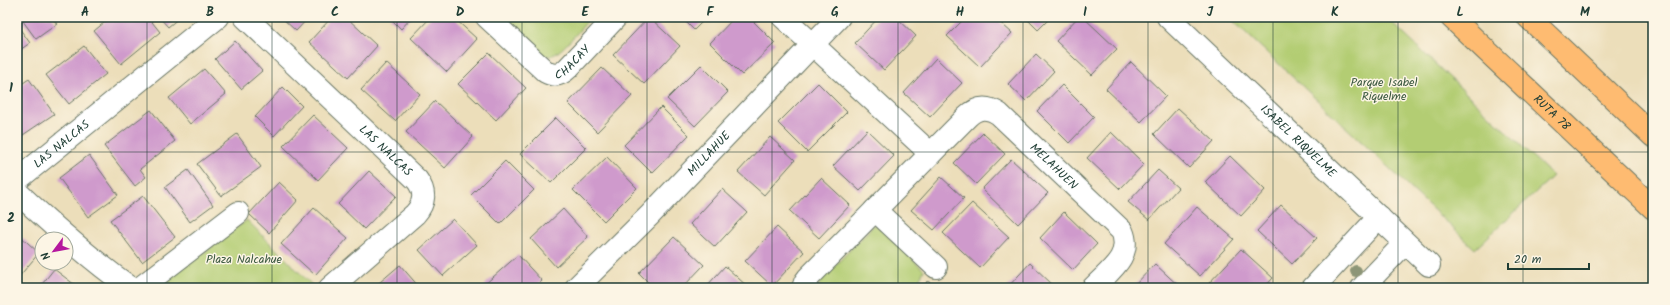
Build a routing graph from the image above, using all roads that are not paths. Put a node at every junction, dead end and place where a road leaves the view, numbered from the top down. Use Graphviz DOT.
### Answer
graph roads {
  1 [pos="218,17"];
  2 [pos="245,17"];
  3 [pos="487,17"];
  4 [pos="616,17"];
  5 [pos="783,17"];
  6 [pos="839,17"];
  7 [pos="1168,17"];
  8 [pos="1451,17"];
  9 [pos="1528,17"];
  10 [pos="812,45"];
  11 [pos="1653,136"];
  12 [pos="930,153"];
  13 [pos="17,180"];
  14 [pos="17,192"];
  15 [pos="1653,208"];
  16 [pos="875,210"];
  17 [pos="238,213"];
  18 [pos="1379,217"];
  19 [pos="1405,243"];
  20 [pos="1429,265"];
  21 [pos="936,268"];
  22 [pos="131,288"];
  23 [pos="140,288"];
  24 [pos="330,288"];
  25 [pos="576,288"];
  26 [pos="803,288"];
  27 [pos="1093,288"];
  28 [pos="1312,288"];
  29 [pos="1362,288"];
  1 -- 13 [label="street, LAS NALCAS"];
  2 -- 24 [label="street, LAS NALCAS"];
  3 -- 4 [label="street, CHACAY"];
  5 -- 10 [label="street"];
  6 -- 10 [label="street, MILLAHUE"];
  7 -- 18 [label="street, ISABEL RIQUELME"];
  8 -- 15 [label="highway, RUTA 78"];
  9 -- 11 [label="highway"];
  10 -- 12 [label="street"];
  10 -- 25 [label="street, MILLAHUE"];
  12 -- 16 [label="street, MELAHUEN"];
  12 -- 27 [label="street, MELAHUEN"];
  14 -- 22 [label="street"];
  16 -- 21 [label="street"];
  16 -- 26 [label="street, MELAHUEN"];
  17 -- 23 [label="street"];
  18 -- 19 [label="street, ISABEL RIQUELME"];
  18 -- 28 [label="street"];
  19 -- 20 [label="street, ISABEL RIQUELME"];
  19 -- 29 [label="street"];
}
